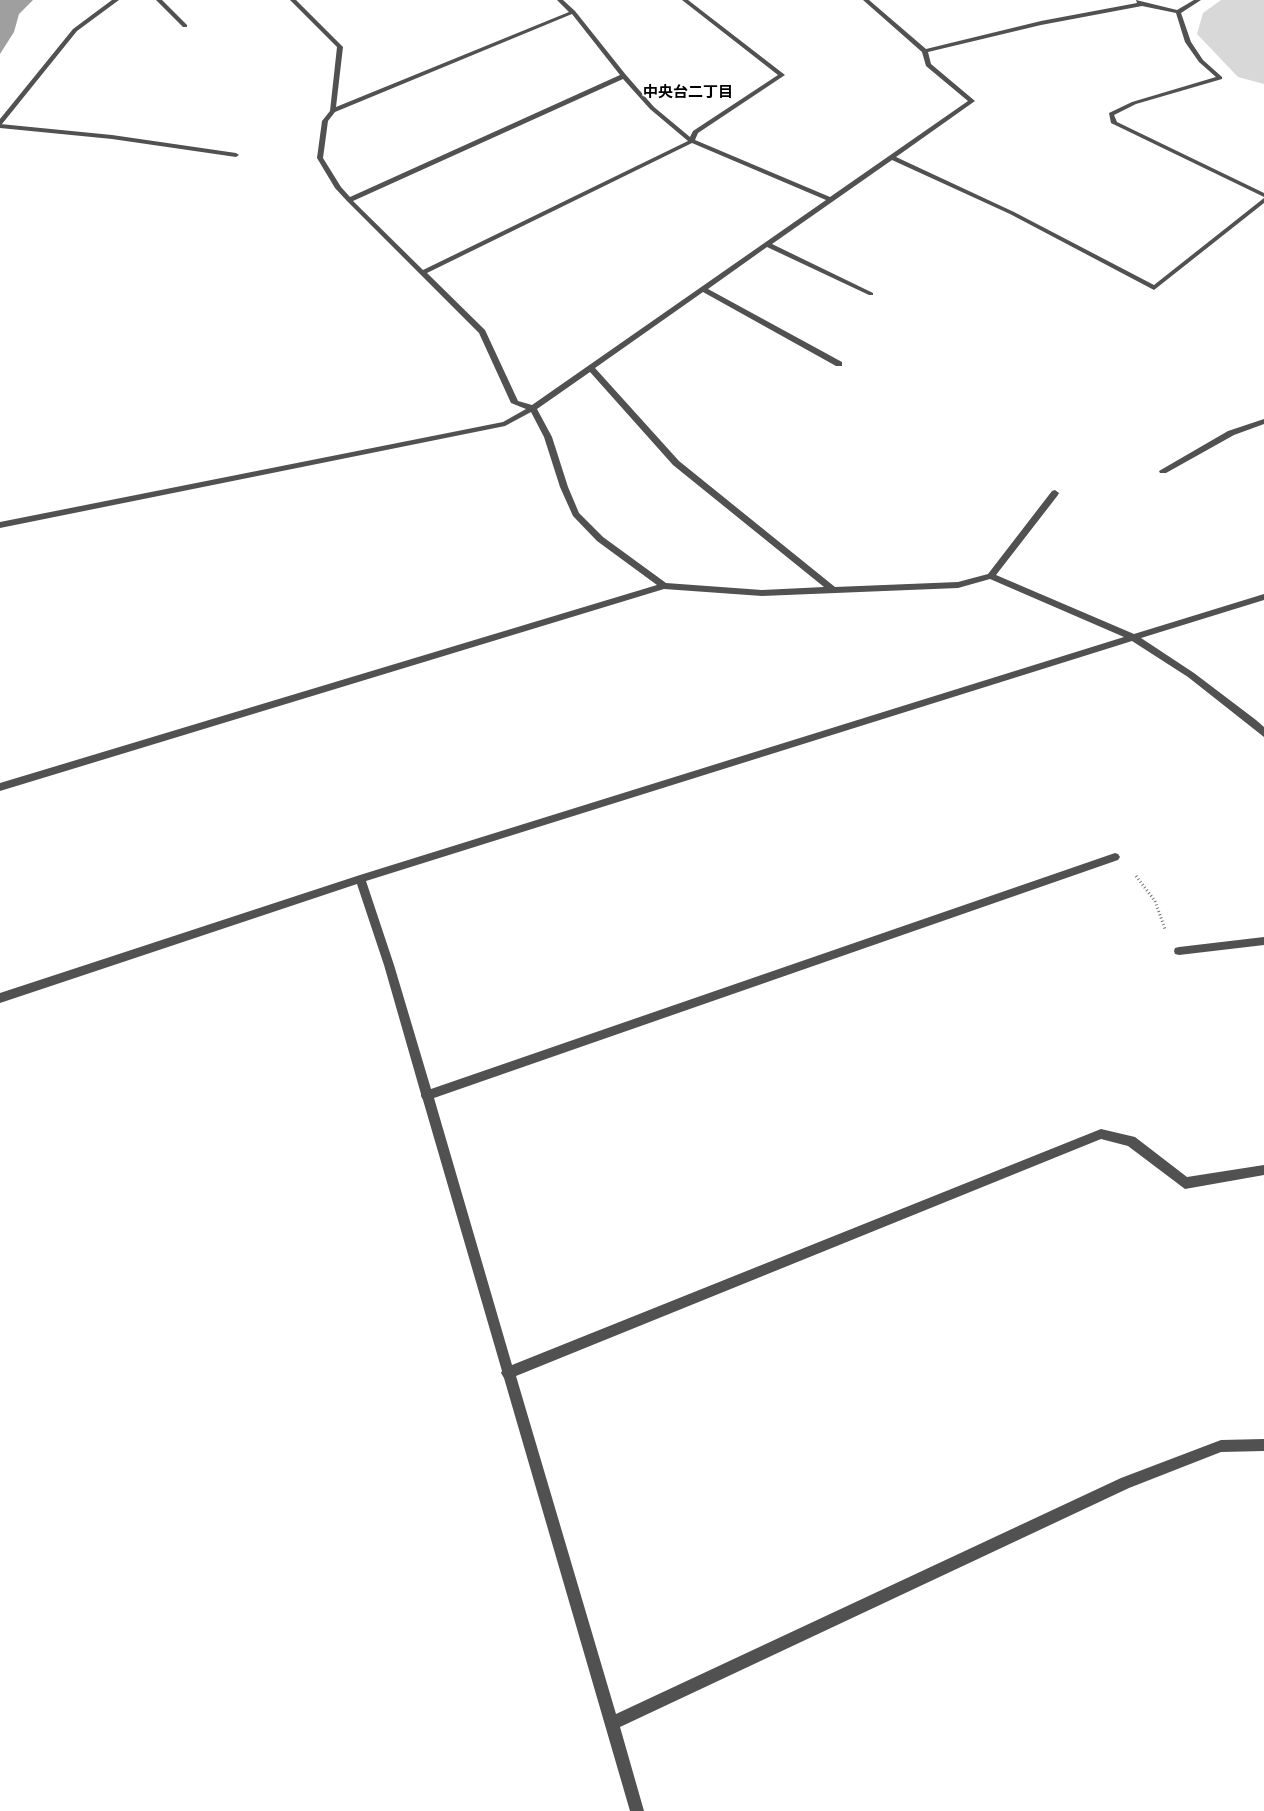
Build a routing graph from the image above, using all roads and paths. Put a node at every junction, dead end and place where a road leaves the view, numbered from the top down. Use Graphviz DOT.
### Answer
graph roads {
  1 [pos="102,0"];
  2 [pos="116,0"];
  3 [pos="159,0"];
  4 [pos="293,0"];
  5 [pos="560,0"];
  6 [pos="685,0"];
  7 [pos="866,0"];
  8 [pos="1198,0"];
  9 [pos="1140,2"];
  10 [pos="106,6"];
  11 [pos="573,12"];
  12 [pos="1178,12"];
  13 [pos="185,26"];
  14 [pos="925,50"];
  15 [pos="624,76"];
  16 [pos="333,111"];
  17 [pos="0,124"];
  18 [pos="692,141"];
  19 [pos="236,155"];
  20 [pos="893,158"];
  21 [pos="1264,195"];
  22 [pos="829,199"];
  23 [pos="349,200"];
  24 [pos="1264,200"];
  25 [pos="768,245"];
  26 [pos="424,272"];
  27 [pos="704,290"];
  28 [pos="871,294"];
  29 [pos="839,364"];
  30 [pos="591,369"];
  31 [pos="533,408"];
  32 [pos="1264,421"];
  33 [pos="1163,471"];
  34 [pos="1055,493"];
  35 [pos="0,526"];
  36 [pos="991,576"];
  37 [pos="664,586"];
  38 [pos="832,590"];
  39 [pos="1264,598"];
  40 [pos="1134,638"];
  41 [pos="1264,733"];
  42 [pos="0,787"];
  43 [pos="1115,857"];
  44 [pos="360,879"];
  45 [pos="1264,941"];
  46 [pos="1179,951"];
  47 [pos="0,998"];
  48 [pos="426,1096"];
  49 [pos="1264,1170"];
  50 [pos="507,1373"];
  51 [pos="1264,1445"];
  52 [pos="612,1724"];
  53 [pos="637,1811"];
  1 -- 10 [label="street"];
  2 -- 10 [label="street"];
  3 -- 13 [label="street"];
  4 -- 16 [label="street"];
  5 -- 11 [label="street"];
  6 -- 18 [label="street"];
  7 -- 14 [label="street"];
  8 -- 12 [label="street"];
  9 -- 12 [label="street"];
  9 -- 14 [label="street"];
  10 -- 17 [label="street"];
  11 -- 15 [label="street"];
  11 -- 16 [label="street"];
  12 -- 21 [label="street"];
  14 -- 20 [label="street"];
  15 -- 18 [label="street"];
  15 -- 23 [label="street"];
  16 -- 23 [label="street"];
  17 -- 19 [label="street"];
  18 -- 22 [label="street"];
  18 -- 26 [label="street"];
  20 -- 22 [label="street"];
  20 -- 24 [label="street"];
  22 -- 25 [label="street"];
  23 -- 26 [label="street"];
  25 -- 27 [label="street"];
  25 -- 28 [label="street"];
  26 -- 31 [label="street"];
  27 -- 29 [label="street"];
  27 -- 30 [label="street"];
  30 -- 31 [label="street"];
  30 -- 38 [label="street"];
  31 -- 35 [label="street"];
  31 -- 37 [label="street"];
  32 -- 33 [label="street"];
  34 -- 36 [label="street"];
  36 -- 38 [label="street"];
  36 -- 40 [label="street"];
  37 -- 38 [label="street"];
  37 -- 42 [label="street"];
  39 -- 40 [label="street"];
  40 -- 41 [label="street"];
  40 -- 44 [label="street"];
  43 -- 46 [label="path"];
  43 -- 48 [label="street"];
  44 -- 47 [label="street"];
  44 -- 48 [label="street"];
  45 -- 46 [label="street"];
  48 -- 50 [label="street"];
  49 -- 50 [label="street"];
  50 -- 52 [label="street"];
  51 -- 52 [label="street"];
  52 -- 53 [label="street"];
}
